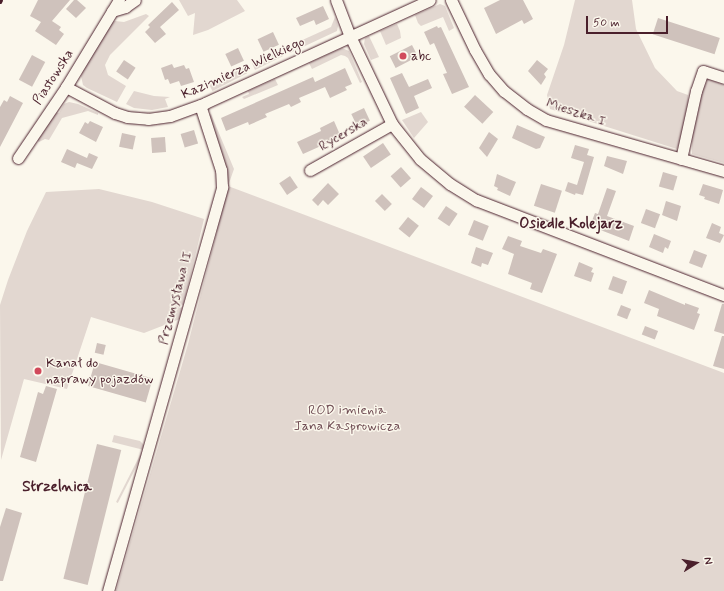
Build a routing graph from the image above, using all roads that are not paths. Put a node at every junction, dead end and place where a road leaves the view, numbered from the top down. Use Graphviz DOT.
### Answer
graph roads {
  1 [pos="119,0"];
  2 [pos="135,0"];
  3 [pos="336,0"];
  4 [pos="430,0"];
  5 [pos="451,0"];
  6 [pos="112,11"];
  7 [pos="350,36"];
  8 [pos="724,78"];
  9 [pos="66,87"];
  10 [pos="200,106"];
  11 [pos="392,124"];
  12 [pos="18,158"];
  13 [pos="682,159"];
  14 [pos="310,170"];
  15 [pos="724,171"];
  16 [pos="724,294"];
  17 [pos="108,591"];
  1 -- 6 [label="street, Piastowska"];
  2 -- 6 [label="street"];
  3 -- 7 [label="street"];
  4 -- 7 [label="street, Kazimierza Wielkiego"];
  5 -- 13 [label="street, Mieszka I"];
  6 -- 9 [label="street, Piastowska"];
  7 -- 10 [label="street, Kazimierza Wielkiego"];
  7 -- 11 [label="street"];
  8 -- 13 [label="street"];
  9 -- 10 [label="street, Kazimierza Wielkiego"];
  9 -- 12 [label="street, Piastowska"];
  10 -- 17 [label="street, Przemysława II"];
  11 -- 14 [label="street, Rycerska"];
  11 -- 16 [label="street"];
  13 -- 15 [label="street, Mieszka I"];
}
